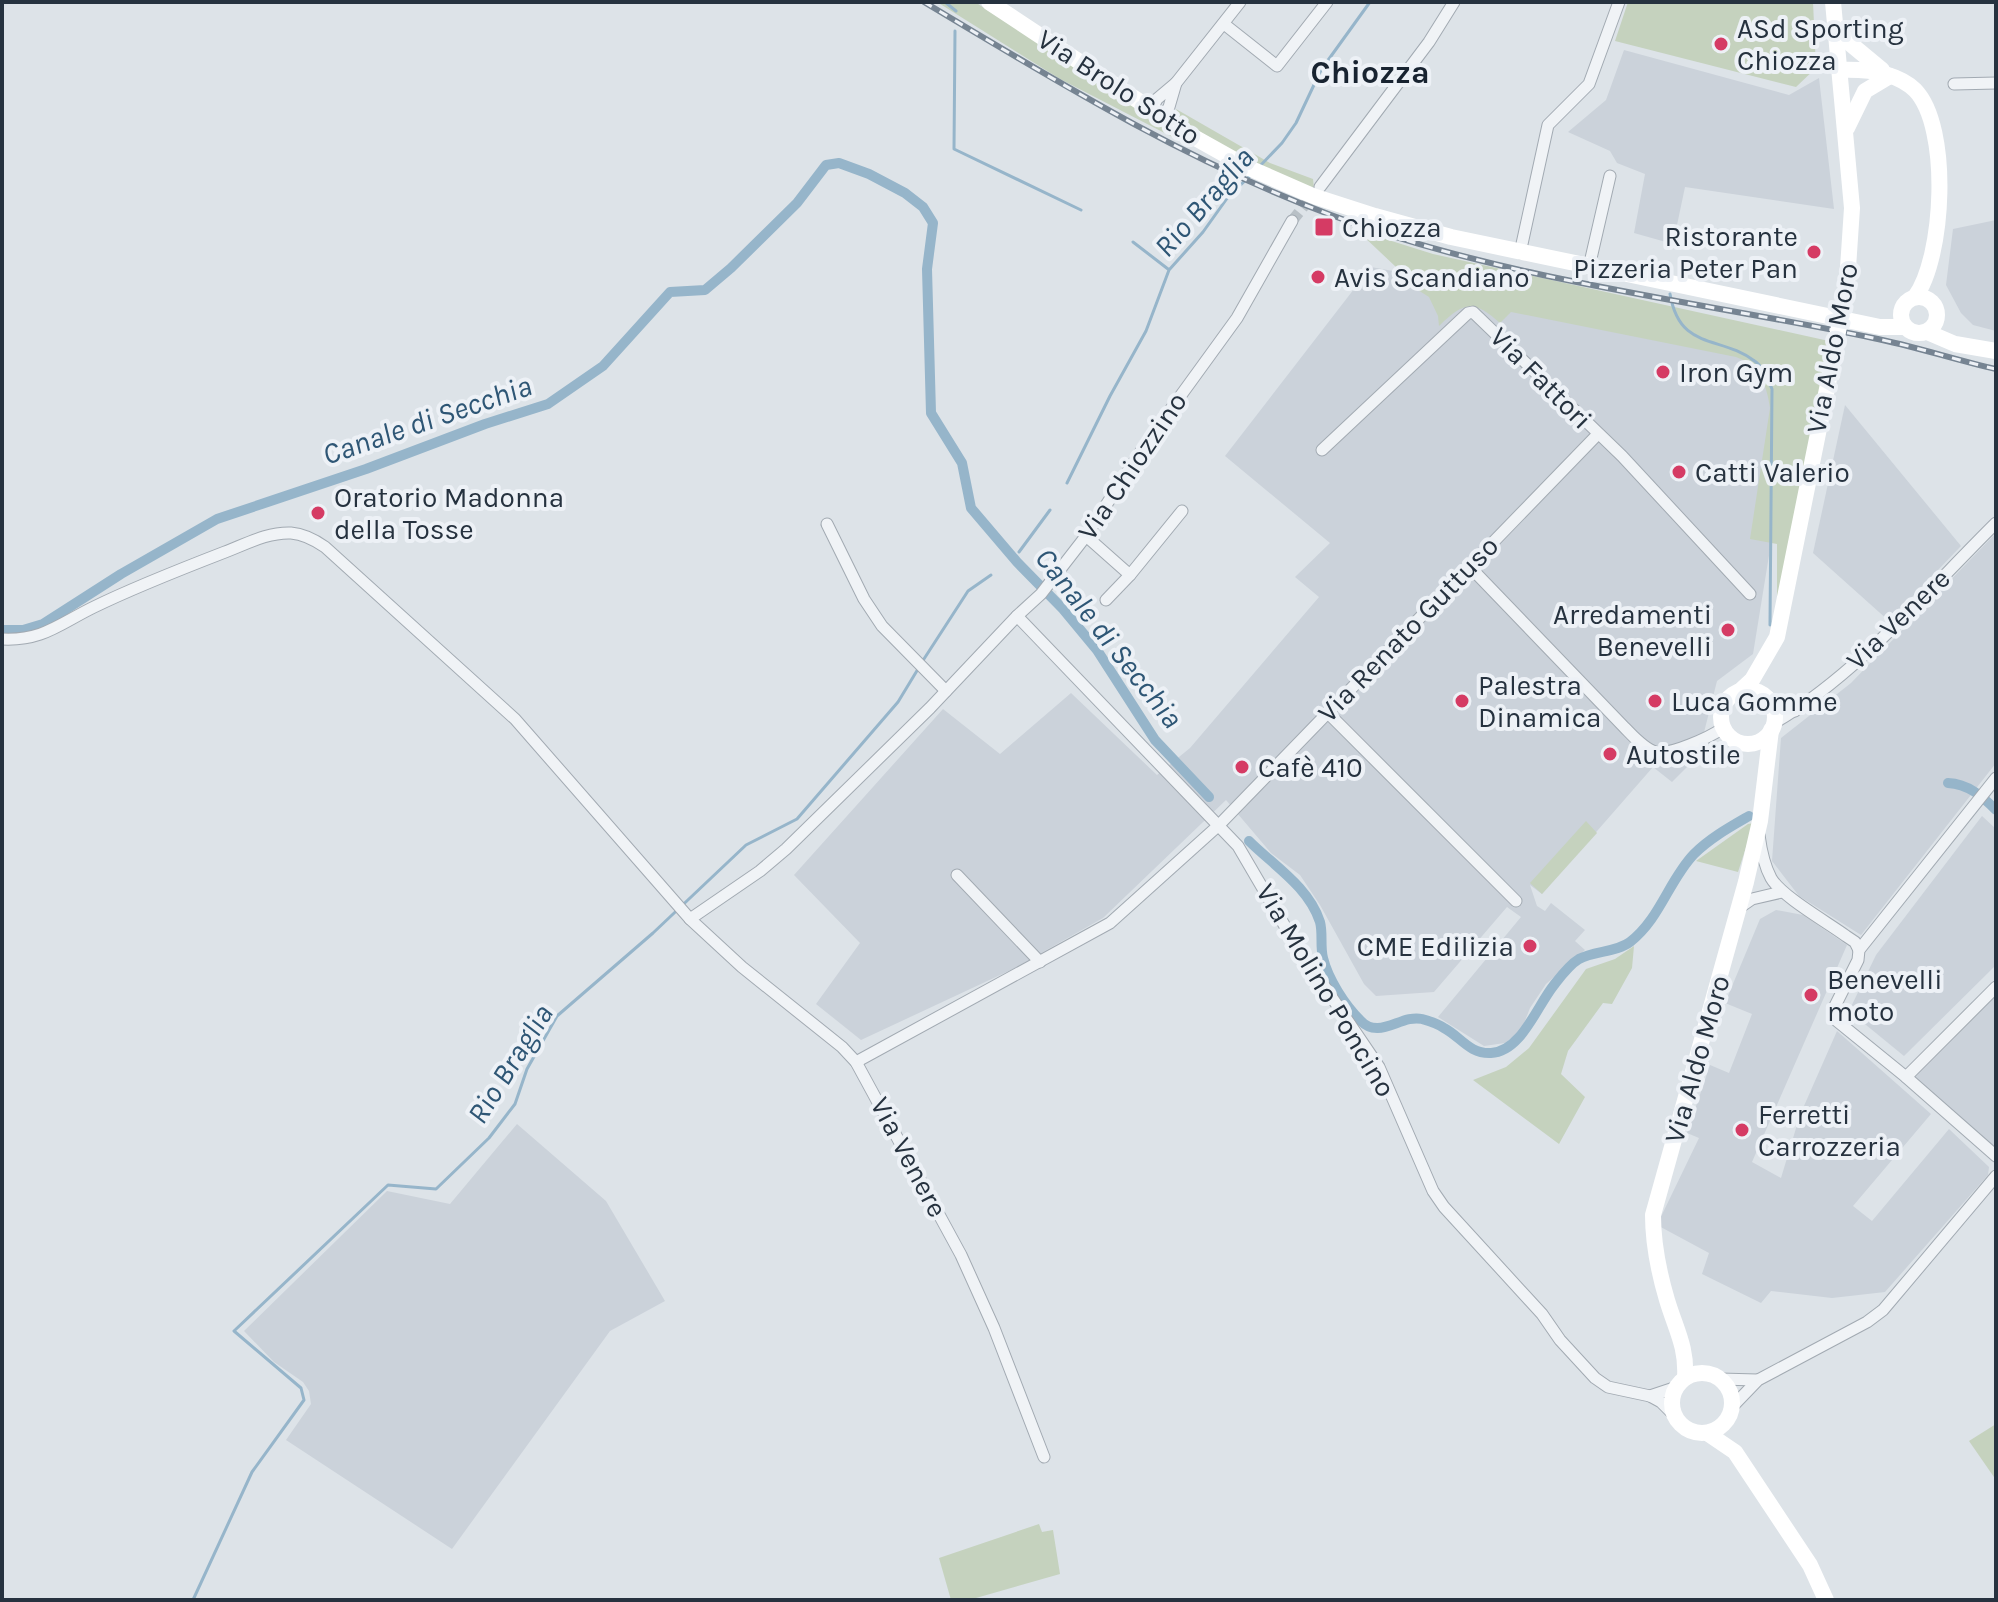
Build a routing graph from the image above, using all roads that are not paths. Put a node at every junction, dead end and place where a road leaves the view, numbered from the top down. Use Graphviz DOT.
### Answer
graph roads {
  1 [pos="989,2"];
  2 [pos="1240,2"];
  3 [pos="1327,2"];
  4 [pos="1454,2"];
  5 [pos="1619,2"];
  6 [pos="1833,2"];
  7 [pos="1224,24"];
  8 [pos="1835,24"];
  9 [pos="1839,70"];
  10 [pos="1890,76"];
  11 [pos="1996,83"];
  12 [pos="1954,84"];
  13 [pos="1169,96"];
  14 [pos="1135,97"];
  15 [pos="1158,112"];
  16 [pos="1180,128"];
  17 [pos="1845,133"];
  18 [pos="1610,176"];
  19 [pos="1320,187"];
  20 [pos="1292,221"];
  21 [pos="1520,253"];
  22 [pos="1932,258"];
  23 [pos="1589,267"];
  24 [pos="1915,297"];
  25 [pos="1932,318"];
  26 [pos="1902,320"];
  27 [pos="1996,351"];
  28 [pos="1598,434"];
  29 [pos="1322,450"];
  30 [pos="1182,511"];
  31 [pos="1996,523"];
  32 [pos="827,524"];
  33 [pos="1086,536"];
  34 [pos="1470,567"];
  35 [pos="1130,575"];
  36 [pos="1750,594"];
  37 [pos="1106,600"];
  38 [pos="1017,616"];
  39 [pos="2,639"];
  40 [pos="1769,655"];
  41 [pos="946,691"];
  42 [pos="1739,692"];
  43 [pos="1770,703"];
  44 [pos="1796,711"];
  45 [pos="1327,712"];
  46 [pos="1773,727"];
  47 [pos="1723,728"];
  48 [pos="1752,744"];
  49 [pos="1766,765"];
  50 [pos="1996,778"];
  51 [pos="1219,825"];
  52 [pos="1759,826"];
  53 [pos="957,875"];
  54 [pos="1782,892"];
  55 [pos="1516,901"];
  56 [pos="1739,908"];
  57 [pos="684,912"];
  58 [pos="1859,950"];
  59 [pos="1040,962"];
  60 [pos="1996,987"];
  61 [pos="856,1062"];
  62 [pos="1906,1077"];
  63 [pos="1996,1156"];
  64 [pos="1996,1176"];
  65 [pos="1685,1350"];
  66 [pos="1716,1377"];
  67 [pos="1758,1380"];
  68 [pos="1681,1382"];
  69 [pos="1650,1396"];
  70 [pos="1730,1412"];
  71 [pos="1675,1416"];
  72 [pos="1707,1433"];
  73 [pos="1735,1452"];
  74 [pos="1044,1457"];
  75 [pos="1826,1600"];
  1 -- 14 [label="main road, Via Brolo Sotto"];
  2 -- 7 [label="street"];
  3 -- 7 [label="street"];
  4 -- 19 [label="street"];
  5 -- 21 [label="street"];
  6 -- 8 [label="main road, Via Aldo Moro"];
  7 -- 13 [label="street"];
  8 -- 9 [label="main road, Via Aldo Moro"];
  8 -- 10 [label="main road"];
  9 -- 10 [label="main road"];
  9 -- 17 [label="main road, Via Aldo Moro"];
  10 -- 17 [label="main road"];
  10 -- 22 [label="main road"];
  11 -- 12 [label="street"];
  13 -- 14 [label="street"];
  13 -- 15 [label="street"];
  13 -- 16 [label="street"];
  14 -- 15 [label="main road, Via Brolo Sotto"];
  15 -- 16 [label="main road, Via Brolo Sotto"];
  16 -- 21 [label="main road, Via Brolo Sotto"];
  17 -- 40 [label="main road, Via Aldo Moro, bridge"];
  18 -- 23 [label="street"];
  20 -- 33 [label="street, Via Chiozzino"];
  21 -- 23 [label="main road, Via Brolo Sotto"];
  22 -- 24 [label="main road"];
  22 -- 25 [label="main road"];
  23 -- 26 [label="main road, Via Brolo Sotto"];
  24 -- 25 [label="main road"];
  24 -- 26 [label="main road"];
  25 -- 26 [label="main road"];
  25 -- 27 [label="main road"];
  28 -- 29 [label="street, Via Fattori"];
  28 -- 34 [label="street, Via Renato Guttuso"];
  28 -- 36 [label="street, Via Fattori"];
  30 -- 35 [label="street"];
  31 -- 44 [label="street, Via Venere"];
  32 -- 41 [label="street"];
  33 -- 35 [label="street"];
  33 -- 38 [label="street, Via Chiozzino"];
  34 -- 45 [label="street, Via Renato Guttuso"];
  34 -- 47 [label="street"];
  35 -- 37 [label="street"];
  38 -- 41 [label="street, Via Chiozzino"];
  38 -- 51 [label="street, Via Molino Poncino"];
  39 -- 57 [label="street, Via Venere"];
  40 -- 42 [label="main road, Via Aldo Moro"];
  40 -- 43 [label="main road, Via Aldo Moro"];
  41 -- 57 [label="street, Via Chiozzino"];
  42 -- 43 [label="main road"];
  42 -- 47 [label="main road"];
  43 -- 44 [label="street"];
  43 -- 46 [label="main road"];
  44 -- 46 [label="street, Via Venere"];
  45 -- 51 [label="street, Via Renato Guttuso"];
  45 -- 55 [label="street"];
  46 -- 48 [label="main road"];
  46 -- 49 [label="main road, Via Aldo Moro"];
  47 -- 48 [label="main road"];
  48 -- 49 [label="main road"];
  49 -- 52 [label="main road, Via Aldo Moro"];
  50 -- 58 [label="street"];
  51 -- 59 [label="street, Via Renato Guttuso"];
  51 -- 69 [label="street, Via Molino Poncino"];
  52 -- 54 [label="street"];
  52 -- 56 [label="main road, Via Aldo Moro"];
  53 -- 59 [label="street"];
  54 -- 56 [label="street"];
  54 -- 58 [label="street"];
  56 -- 65 [label="main road, Via Aldo Moro"];
  57 -- 61 [label="street, Via Venere"];
  58 -- 62 [label="street"];
  59 -- 61 [label="street, Via Renato Guttuso"];
  60 -- 62 [label="street"];
  61 -- 74 [label="street, Via Venere"];
  62 -- 63 [label="street"];
  64 -- 67 [label="street"];
  65 -- 66 [label="main road, Via Aldo Moro"];
  65 -- 68 [label="main road, Via Aldo Moro"];
  66 -- 67 [label="street"];
  66 -- 68 [label="main road"];
  66 -- 70 [label="main road"];
  67 -- 70 [label="street"];
  68 -- 69 [label="street"];
  68 -- 71 [label="main road"];
  69 -- 71 [label="street, Via Molino Poncino"];
  70 -- 72 [label="main road"];
  70 -- 73 [label="main road"];
  71 -- 72 [label="main road"];
  72 -- 73 [label="main road"];
  73 -- 75 [label="main road"];
}
